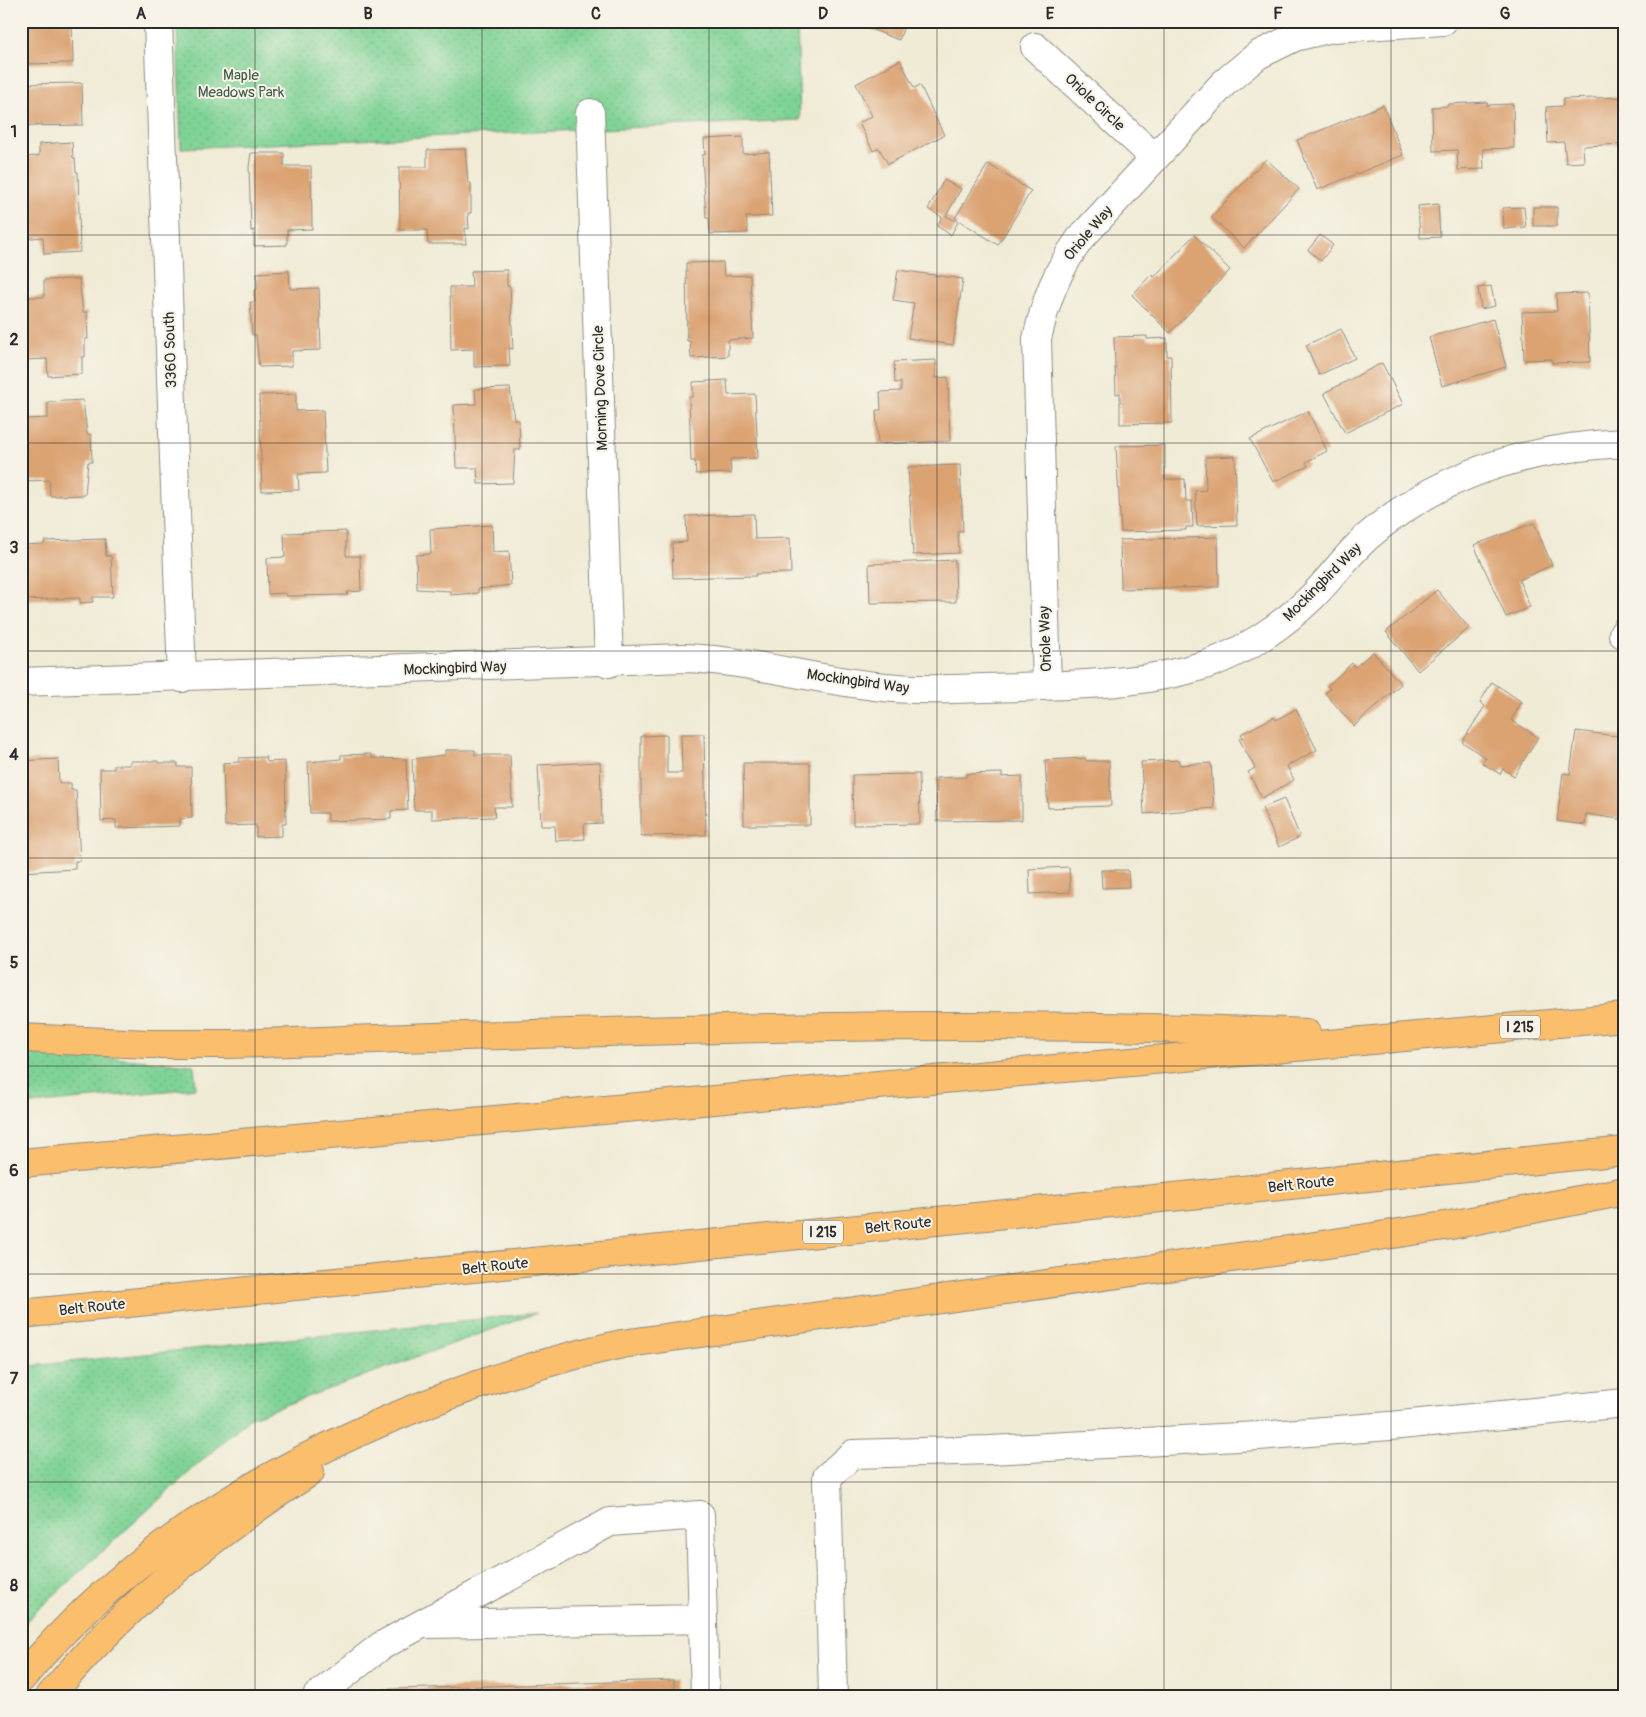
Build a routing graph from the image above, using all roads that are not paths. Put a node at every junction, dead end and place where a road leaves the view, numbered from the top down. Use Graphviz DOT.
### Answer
graph roads {
  1 [pos="158,21"];
  2 [pos="1443,21"];
  3 [pos="1035,47"];
  4 [pos="590,113"];
  5 [pos="1155,158"];
  6 [pos="1625,443"];
  7 [pos="609,662"];
  8 [pos="182,678"];
  9 [pos="21,682"];
  10 [pos="1047,685"];
  11 [pos="1625,1017"];
  12 [pos="21,1038"];
  13 [pos="1415,1038"];
  14 [pos="1625,1151"];
  15 [pos="21,1162"];
  16 [pos="1625,1191"];
  17 [pos="21,1314"];
  18 [pos="442,1398"];
  19 [pos="1625,1403"];
  20 [pos="703,1619"];
  21 [pos="422,1624"];
  22 [pos="21,1679"];
  23 [pos="50,1696"];
  24 [pos="317,1696"];
  25 [pos="705,1696"];
  26 [pos="833,1696"];
  1 -- 8 [label="street, 3360 South"];
  2 -- 5 [label="street, Oriole Way"];
  3 -- 5 [label="street, Oriole Circle"];
  4 -- 7 [label="street, Morning Dove Circle"];
  5 -- 10 [label="street, Oriole Way"];
  6 -- 10 [label="street, Mockingbird Way"];
  7 -- 8 [label="street, Mockingbird Way"];
  7 -- 10 [label="street, Mockingbird Way"];
  8 -- 9 [label="street, Mockingbird Way"];
  11 -- 13 [label="highway, I 215"];
  12 -- 13 [label="highway"];
  13 -- 15 [label="highway, I 215"];
  14 -- 17 [label="highway, Belt Route / I 215"];
  16 -- 18 [label="highway"];
  18 -- 22 [label="highway"];
  18 -- 23 [label="highway"];
  19 -- 26 [label="street"];
  20 -- 21 [label="street"];
  20 -- 21 [label="street"];
  20 -- 25 [label="street"];
  21 -- 24 [label="street"];
}
